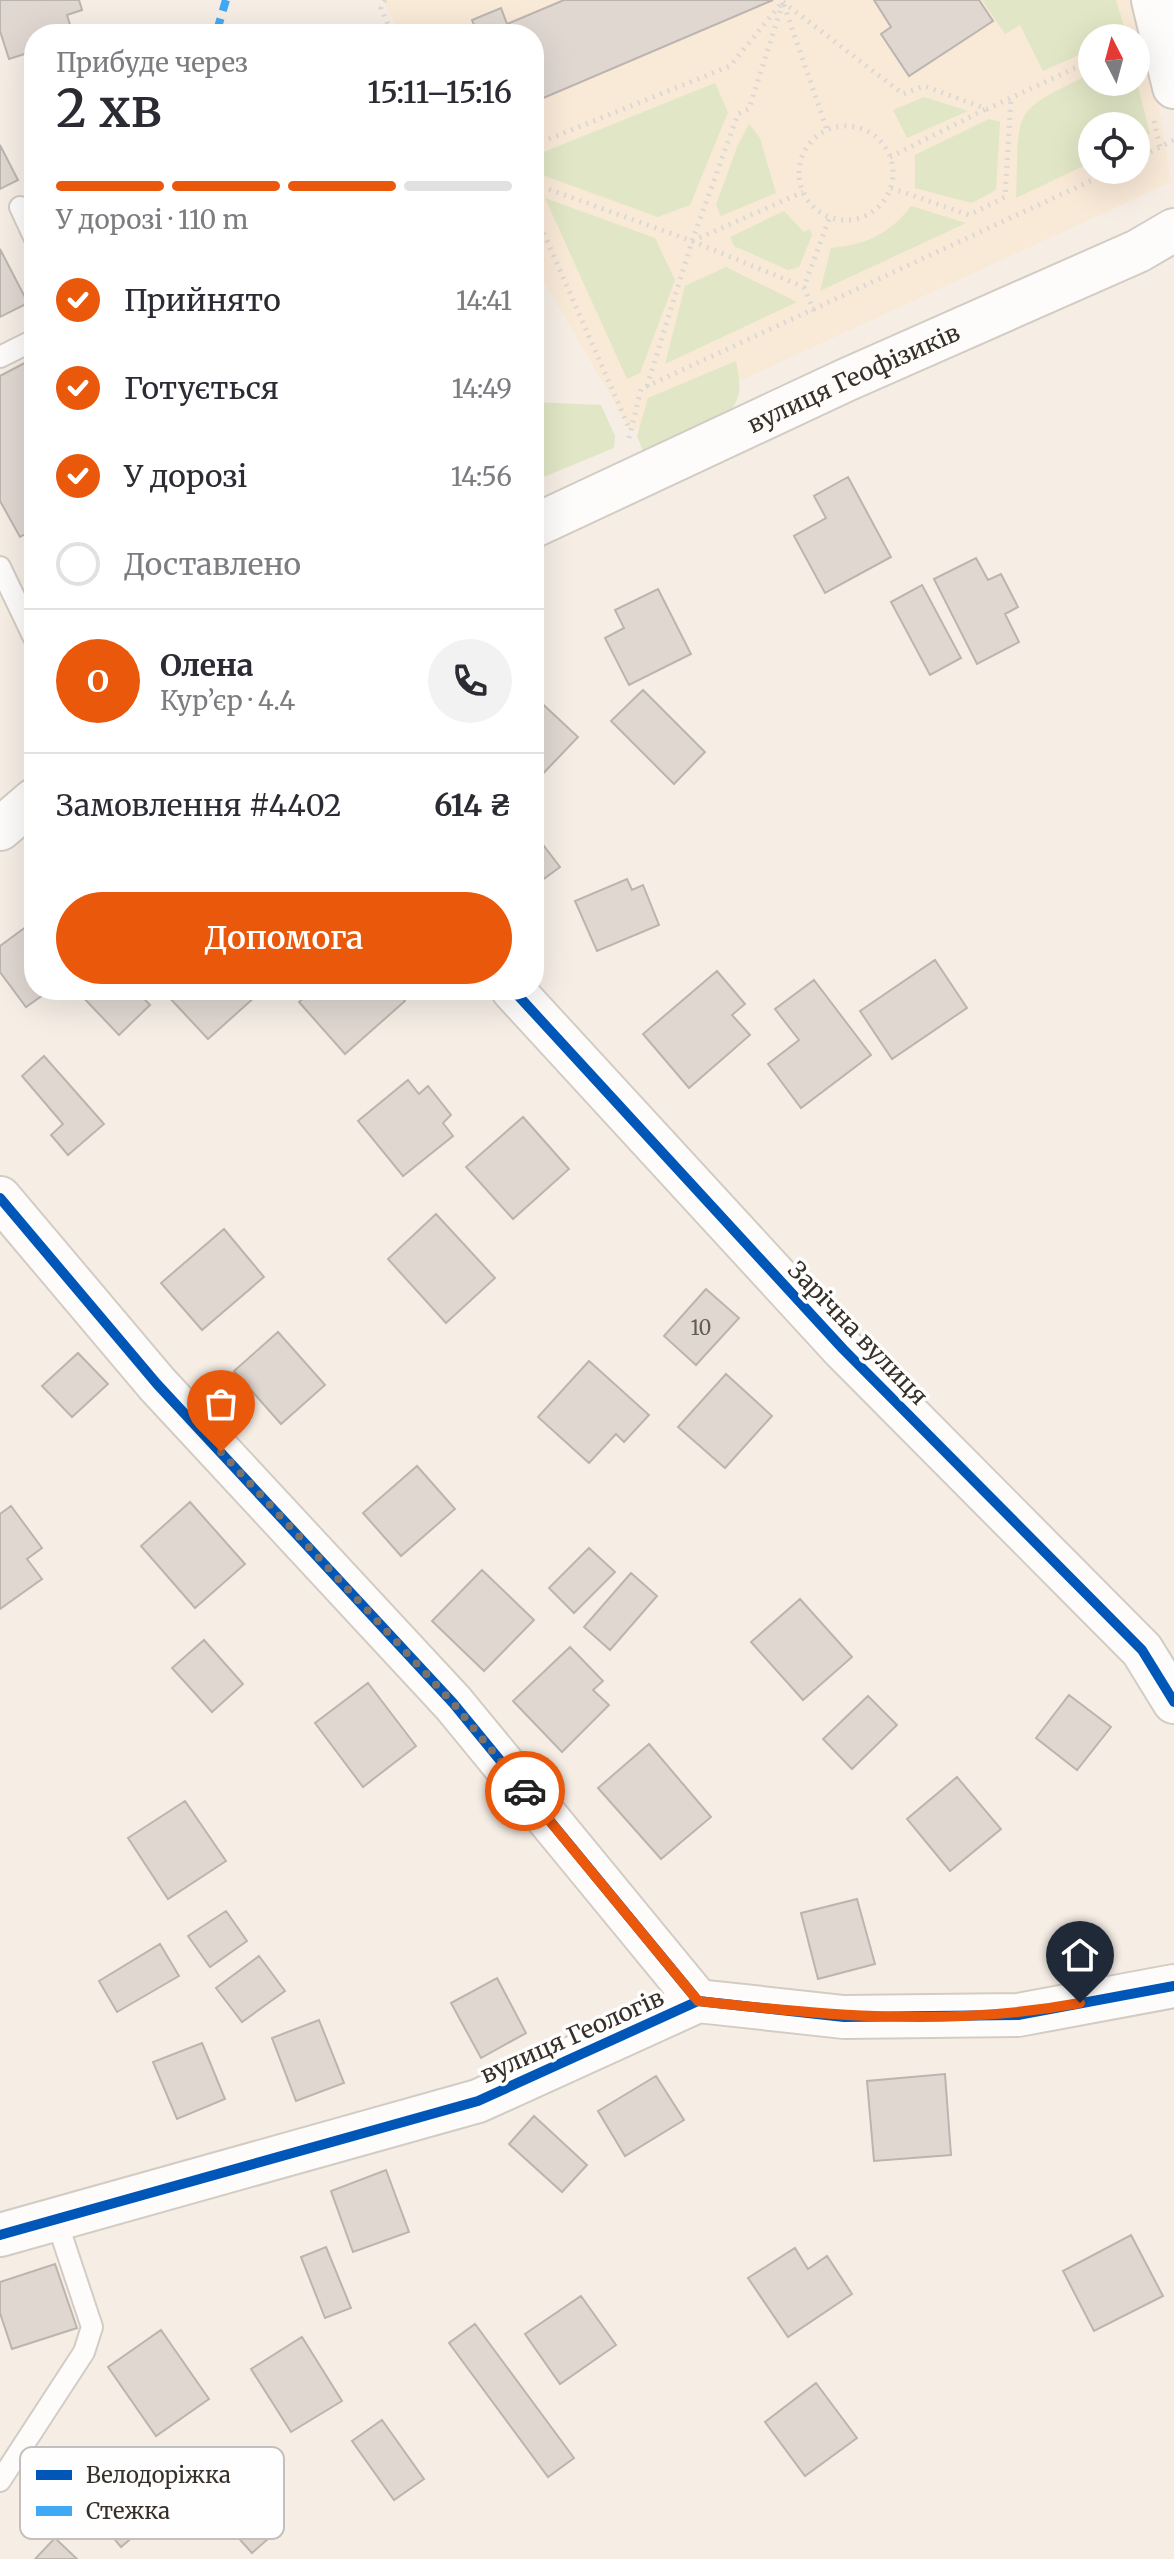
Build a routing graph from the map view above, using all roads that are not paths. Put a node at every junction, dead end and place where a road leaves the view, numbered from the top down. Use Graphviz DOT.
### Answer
graph roads {
  1 [pos="1153,0"];
  2 [pos="1174,87"];
  3 [pos="20,207"];
  4 [pos="24,216"];
  5 [pos="1174,230"];
  6 [pos="24,345"];
  7 [pos="0,357"];
  8 [pos="544,521"];
  9 [pos="0,567"];
  10 [pos="24,617"];
  11 [pos="24,809"];
  12 [pos="0,829"];
  13 [pos="522,1000"];
  14 [pos="0,1198"];
  15 [pos="1174,1702"];
  16 [pos="1174,1986"];
  17 [pos="698,2001"];
  18 [pos="56,2219"];
  19 [pos="0,2235"];
  20 [pos="22,2447"];
  21 [pos="20,2450"];
  22 [pos="0,2481"];
  1 -- 2 [label="street"];
  3 -- 4 [label="lane"];
  5 -- 8 [label="street, вулиця Геофізиків"];
  6 -- 7 [label="lane"];
  9 -- 10 [label="lane"];
  11 -- 12 [label="street"];
  13 -- 15 [label="street, Зарічна вулиця"];
  14 -- 17 [label="street"];
  16 -- 17 [label="street, вулиця Геологів"];
  17 -- 18 [label="street, вулиця Геологів"];
  18 -- 19 [label="street, вулиця Геологів"];
  18 -- 20 [label="lane"];
  21 -- 22 [label="lane"];
}
